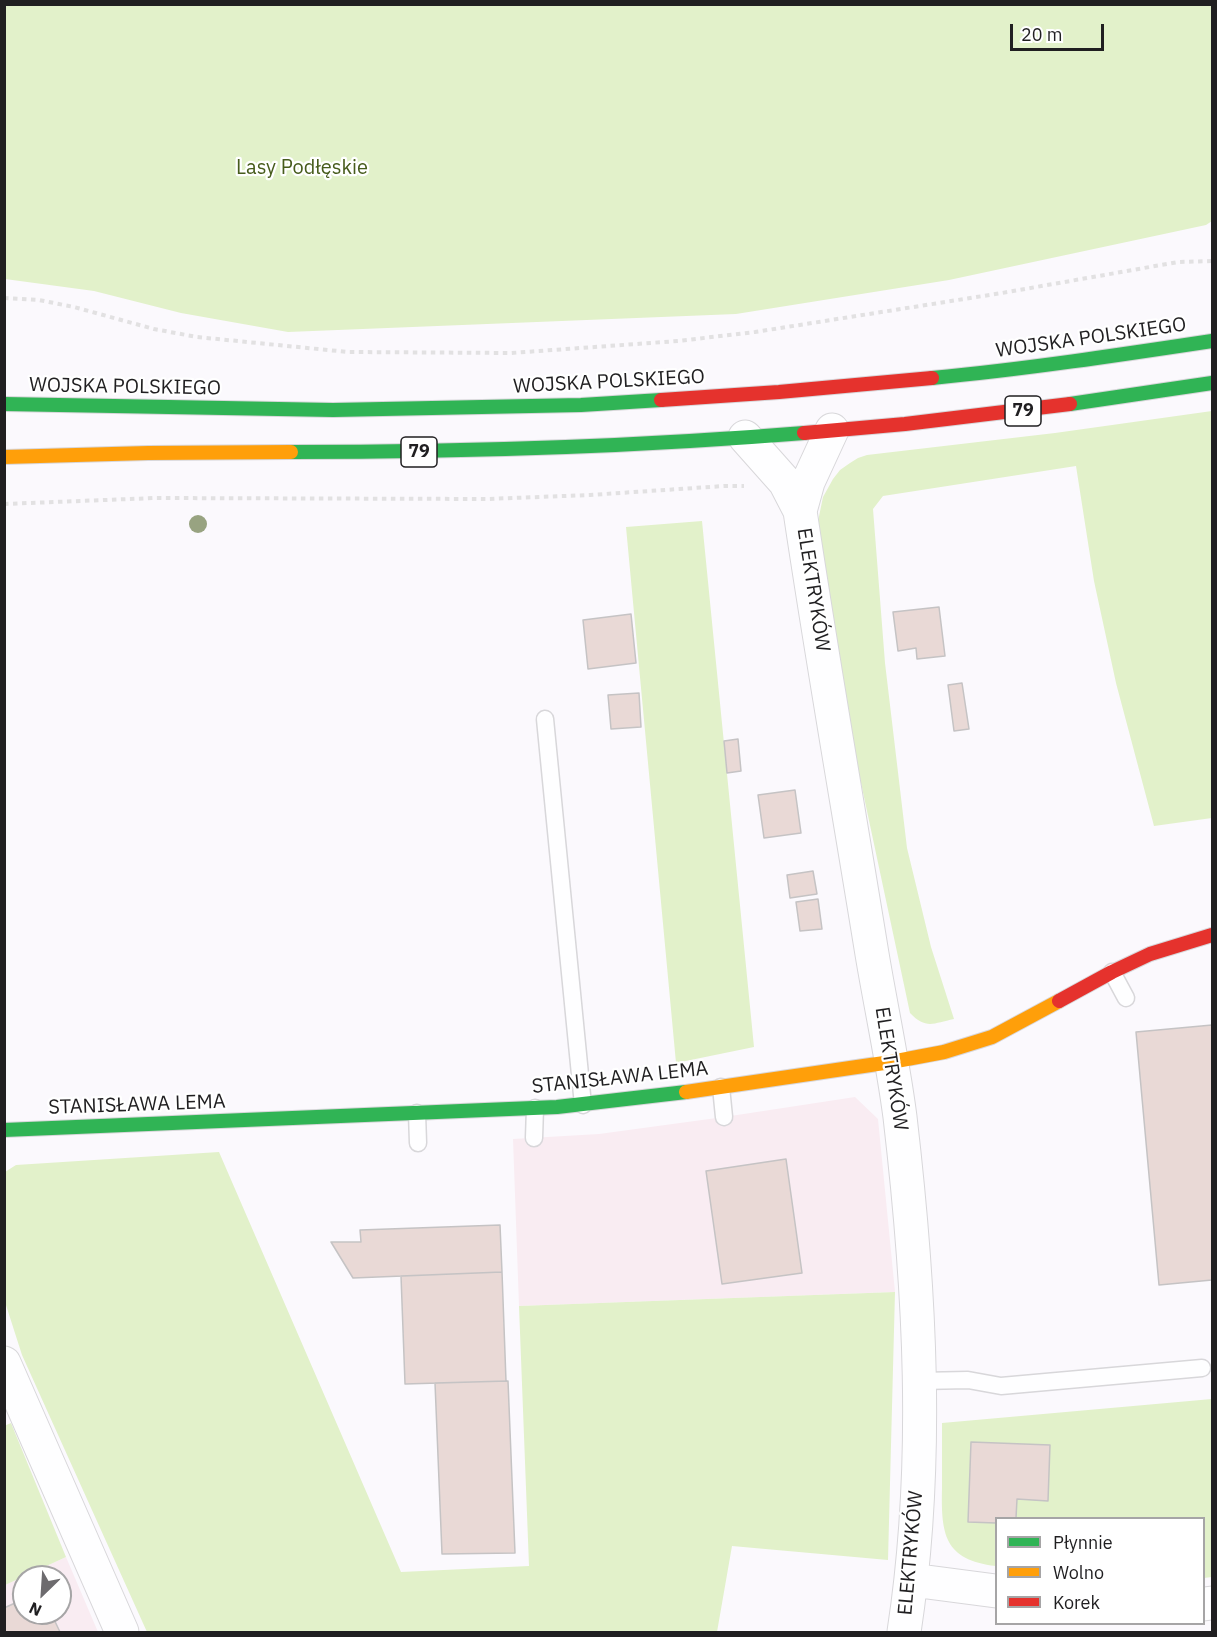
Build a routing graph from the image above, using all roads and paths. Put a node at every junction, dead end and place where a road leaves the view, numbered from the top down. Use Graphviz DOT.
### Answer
graph roads {
  1 [pos="1212,261"];
  2 [pos="4,298"];
  3 [pos="1212,340"];
  4 [pos="1212,383"];
  5 [pos="4,404"];
  6 [pos="832,430"];
  7 [pos="745,437"];
  8 [pos="4,457"];
  9 [pos="744,486"];
  10 [pos="4,504"];
  11 [pos="800,511"];
  12 [pos="545,719"];
  13 [pos="1212,935"];
  14 [pos="1112,972"];
  15 [pos="1126,998"];
  16 [pos="891,1062"];
  17 [pos="721,1087"];
  18 [pos="583,1105"];
  19 [pos="535,1108"];
  20 [pos="417,1113"];
  21 [pos="724,1117"];
  22 [pos="4,1130"];
  23 [pos="534,1138"];
  24 [pos="418,1143"];
  25 [pos="4,1363"];
  26 [pos="1202,1368"];
  27 [pos="920,1381"];
  28 [pos="912,1580"];
  29 [pos="995,1591"];
  30 [pos="122,1632"];
  31 [pos="904,1632"];
  1 -- 2 [label="path"];
  3 -- 5 [label="main road, WOJSKA POLSKIEGO / 79"];
  4 -- 6 [label="main road, 79"];
  6 -- 7 [label="main road, 79"];
  6 -- 11 [label="street, ELEKTRYKÓW"];
  7 -- 8 [label="main road, 79"];
  7 -- 11 [label="street, ELEKTRYKÓW"];
  9 -- 10 [label="path"];
  11 -- 16 [label="street, ELEKTRYKÓW"];
  12 -- 18 [label="lane"];
  13 -- 14 [label="main road, STANISŁAWA LEMA"];
  14 -- 15 [label="lane"];
  14 -- 16 [label="main road, STANISŁAWA LEMA"];
  16 -- 17 [label="main road, STANISŁAWA LEMA"];
  16 -- 27 [label="street, ELEKTRYKÓW"];
  17 -- 18 [label="main road, STANISŁAWA LEMA"];
  17 -- 21 [label="lane"];
  18 -- 19 [label="main road, STANISŁAWA LEMA"];
  19 -- 20 [label="main road, STANISŁAWA LEMA"];
  19 -- 23 [label="lane"];
  20 -- 22 [label="main road, STANISŁAWA LEMA"];
  20 -- 24 [label="lane"];
  25 -- 30 [label="street"];
  26 -- 27 [label="lane"];
  27 -- 28 [label="street, ELEKTRYKÓW"];
  28 -- 29 [label="street"];
  28 -- 31 [label="street, ELEKTRYKÓW"];
}
